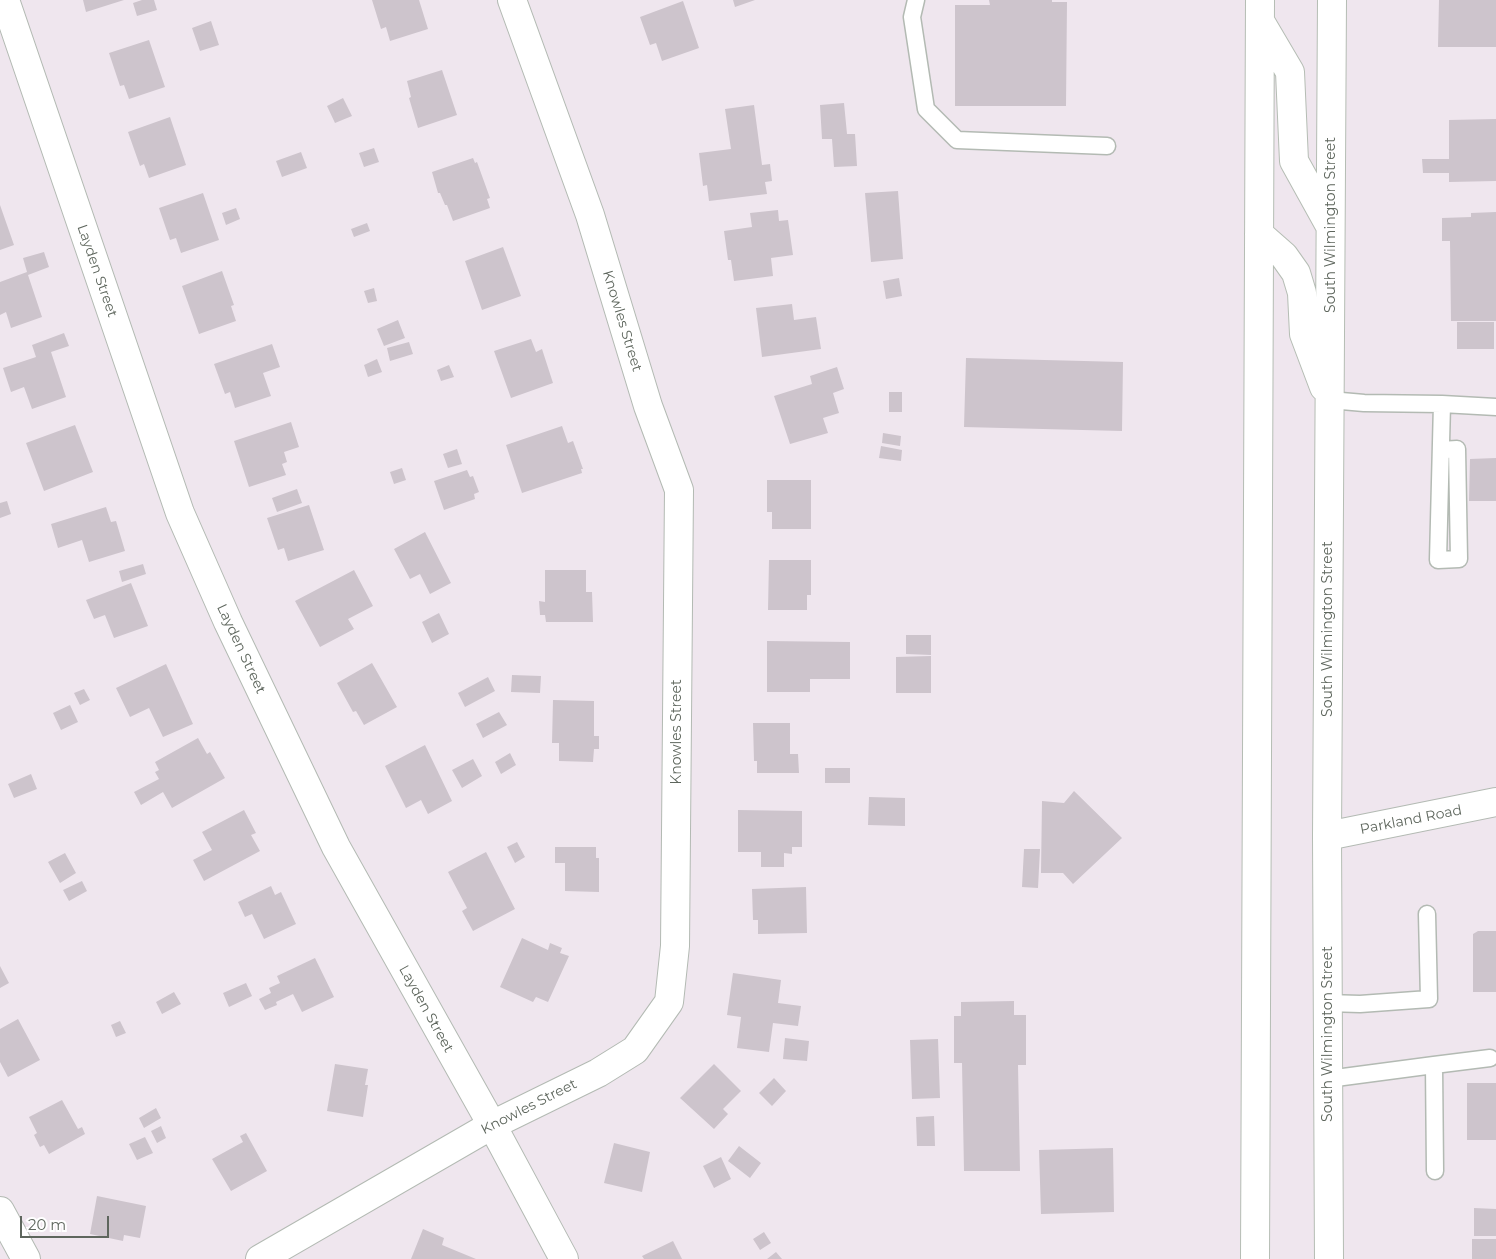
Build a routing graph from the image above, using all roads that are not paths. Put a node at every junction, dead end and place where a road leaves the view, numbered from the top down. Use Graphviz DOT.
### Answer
graph roads {
  1 [pos="5,0"];
  2 [pos="512,0"];
  3 [pos="916,0"];
  4 [pos="1332,0"];
  5 [pos="1260,10"];
  6 [pos="1108,146"];
  7 [pos="1331,228"];
  8 [pos="1259,234"];
  9 [pos="1330,400"];
  10 [pos="1442,404"];
  11 [pos="1496,407"];
  12 [pos="1441,450"];
  13 [pos="1496,802"];
  14 [pos="1327,836"];
  15 [pos="1427,914"];
  16 [pos="1328,1003"];
  17 [pos="1490,1058"];
  18 [pos="1434,1065"];
  19 [pos="1328,1079"];
  20 [pos="492,1125"];
  21 [pos="1435,1171"];
  22 [pos="0,1211"];
  23 [pos="26,1259"];
  24 [pos="260,1259"];
  25 [pos="564,1259"];
  26 [pos="1255,1259"];
  27 [pos="1329,1259"];
  1 -- 20 [label="street, Layden Street"];
  2 -- 20 [label="street, Knowles Street"];
  3 -- 6 [label="lane"];
  4 -- 7 [label="street, South Wilmington Street"];
  5 -- 7 [label="street"];
  5 -- 8 [label="street"];
  7 -- 9 [label="street, South Wilmington Street"];
  8 -- 9 [label="street"];
  8 -- 26 [label="street"];
  9 -- 10 [label="lane"];
  9 -- 14 [label="street, South Wilmington Street"];
  10 -- 11 [label="lane"];
  10 -- 12 [label="lane"];
  12 -- 12 [label="lane"];
  13 -- 14 [label="street, Parkland Road"];
  14 -- 16 [label="street, South Wilmington Street"];
  15 -- 16 [label="lane"];
  16 -- 19 [label="street, South Wilmington Street"];
  17 -- 18 [label="lane"];
  18 -- 19 [label="lane"];
  18 -- 21 [label="lane"];
  19 -- 27 [label="street, South Wilmington Street"];
  20 -- 24 [label="street, Knowles Street"];
  20 -- 25 [label="street, Layden Street"];
  22 -- 23 [label="street"];
}
